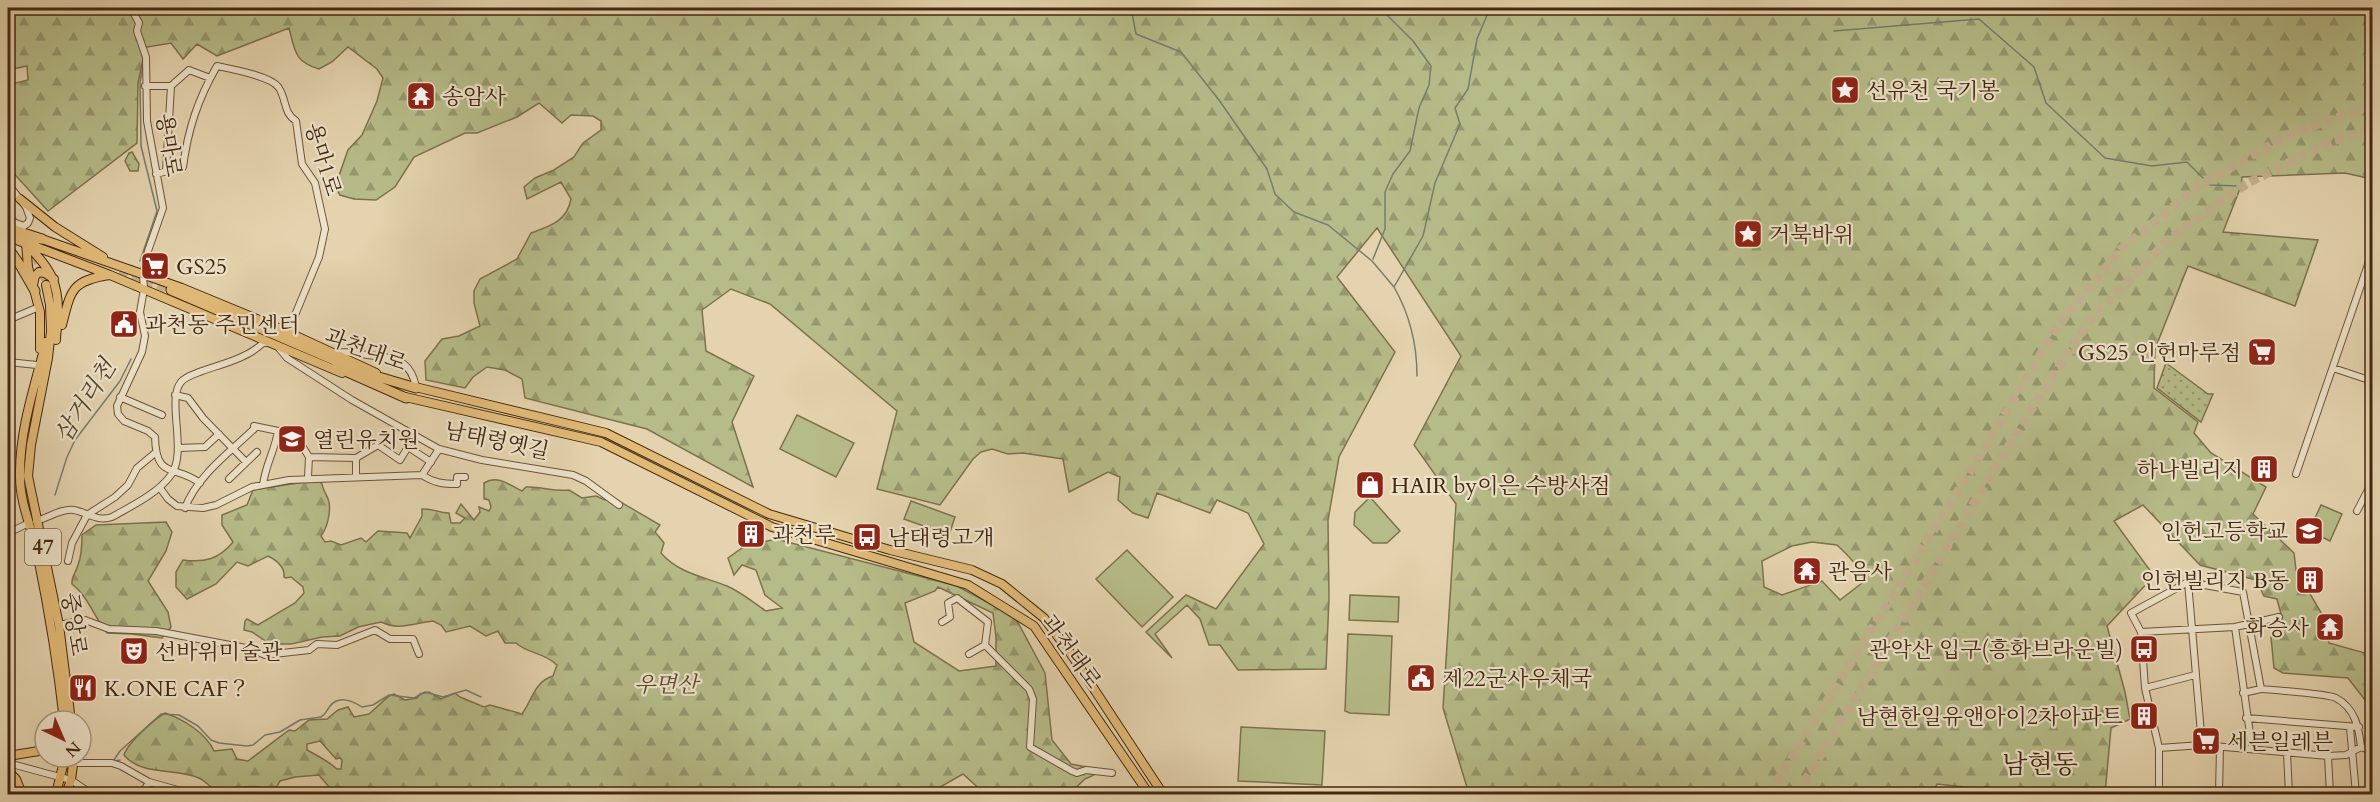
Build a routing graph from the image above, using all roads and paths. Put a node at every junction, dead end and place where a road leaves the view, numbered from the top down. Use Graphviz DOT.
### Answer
graph roads {
  1 [pos="131,8"];
  2 [pos="210,78"];
  3 [pos="145,86"];
  4 [pos="171,86"];
  5 [pos="165,171"];
  6 [pos="156,174"];
  7 [pos="8,184"];
  8 [pos="20,199"];
  9 [pos="8,221"];
  10 [pos="28,223"];
  11 [pos="8,228"];
  12 [pos="20,234"];
  13 [pos="8,236"];
  14 [pos="42,239"];
  15 [pos="26,243"];
  16 [pos="8,248"];
  17 [pos="2373,253"];
  18 [pos="110,263"];
  19 [pos="110,275"];
  20 [pos="143,275"];
  21 [pos="42,285"];
  22 [pos="144,289"];
  23 [pos="39,307"];
  24 [pos="8,320"];
  25 [pos="288,332"];
  26 [pos="56,342"];
  27 [pos="268,343"];
  28 [pos="278,347"];
  29 [pos="333,354"];
  30 [pos="8,362"];
  31 [pos="37,365"];
  32 [pos="2333,368"];
  33 [pos="41,378"];
  34 [pos="2373,381"];
  35 [pos="416,388"];
  36 [pos="175,395"];
  37 [pos="120,397"];
  38 [pos="406,398"];
  39 [pos="162,415"];
  40 [pos="278,431"];
  41 [pos="219,434"];
  42 [pos="178,448"];
  43 [pos="234,449"];
  44 [pos="440,449"];
  45 [pos="256,452"];
  46 [pos="155,453"];
  47 [pos="309,458"];
  48 [pos="356,458"];
  49 [pos="246,462"];
  50 [pos="431,462"];
  51 [pos="174,473"];
  52 [pos="2296,474"];
  53 [pos="422,475"];
  54 [pos="356,476"];
  55 [pos="308,477"];
  56 [pos="465,477"];
  57 [pos="229,479"];
  58 [pos="200,483"];
  59 [pos="263,485"];
  60 [pos="160,488"];
  61 [pos="2373,488"];
  62 [pos="619,506"];
  63 [pos="185,508"];
  64 [pos="2357,511"];
  65 [pos="87,514"];
  66 [pos="33,522"];
  67 [pos="8,533"];
  68 [pos="68,561"];
  69 [pos="2188,582"];
  70 [pos="2280,617"];
  71 [pos="942,622"];
  72 [pos="2251,623"];
  73 [pos="59,625"];
  74 [pos="2235,627"];
  75 [pos="2192,630"];
  76 [pos="2141,632"];
  77 [pos="985,645"];
  78 [pos="420,654"];
  79 [pos="969,654"];
  80 [pos="2194,675"];
  81 [pos="2145,688"];
  82 [pos="2261,689"];
  83 [pos="2243,693"];
  84 [pos="62,709"];
  85 [pos="70,709"];
  86 [pos="2246,718"];
  87 [pos="2359,727"];
  88 [pos="2350,728"];
  89 [pos="2202,746"];
  90 [pos="2220,747"];
  91 [pos="2361,747"];
  92 [pos="2158,748"];
  93 [pos="2252,748"];
  94 [pos="2373,750"];
  95 [pos="33,752"];
  96 [pos="2287,753"];
  97 [pos="2353,753"];
  98 [pos="8,756"];
  99 [pos="2328,756"];
  100 [pos="8,762"];
  101 [pos="93,762"];
  102 [pos="1142,763"];
  103 [pos="63,769"];
  104 [pos="73,769"];
  105 [pos="1132,770"];
  106 [pos="8,771"];
  107 [pos="1112,773"];
  108 [pos="61,777"];
  109 [pos="71,780"];
  110 [pos="148,782"];
  111 [pos="22,795"];
  112 [pos="56,795"];
  113 [pos="66,795"];
  114 [pos="92,795"];
  115 [pos="142,795"];
  116 [pos="192,795"];
  117 [pos="1149,795"];
  118 [pos="1163,795"];
  119 [pos="2159,795"];
  120 [pos="2219,795"];
  121 [pos="2289,795"];
  122 [pos="2330,795"];
  123 [pos="2356,795"];
  1 -- 3 [label="street, 용마로"];
  2 -- 4 [label="street"];
  2 -- 5 [label="street"];
  2 -- 25 [label="street, 용마1로"];
  3 -- 4 [label="street"];
  3 -- 6 [label="street, 용마로"];
  4 -- 5 [label="street"];
  5 -- 6 [label="street"];
  6 -- 20 [label="street, 용마로"];
  7 -- 8 [label="street"];
  8 -- 10 [label="street"];
  8 -- 18 [label="main road"];
  9 -- 10 [label="street"];
  9 -- 12 [label="street"];
  10 -- 12 [label="street"];
  11 -- 12 [label="highway"];
  12 -- 14 [label="highway"];
  12 -- 15 [label="main road"];
  13 -- 15 [label="highway"];
  14 -- 15 [label="main road"];
  14 -- 18 [label="main road"];
  15 -- 19 [label="main road, 과천대로"];
  15 -- 21 [label="main road"];
  15 -- 21 [label="main road"];
  16 -- 21 [label="highway, 47"];
  17 -- 32 [label="street"];
  18 -- 20 [label="main road"];
  19 -- 22 [label="main road, 과천대로"];
  19 -- 26 [label="main road"];
  20 -- 22 [label="street, 용마로"];
  20 -- 25 [label="main road"];
  21 -- 23 [label="main road, 47"];
  21 -- 26 [label="main road"];
  21 -- 33 [label="main road, 중앙로"];
  22 -- 27 [label="main road, 과천대로"];
  22 -- 37 [label="street, 용마로"];
  23 -- 24 [label="street"];
  23 -- 31 [label="main road, 47"];
  25 -- 29 [label="main road"];
  26 -- 33 [label="main road"];
  27 -- 28 [label="main road, 과천대로"];
  27 -- 36 [label="street"];
  28 -- 38 [label="main road, 과천대로"];
  28 -- 44 [label="street, 남태령옛길"];
  29 -- 35 [label="main road"];
  29 -- 35 [label="street"];
  30 -- 31 [label="street"];
  31 -- 33 [label="main road, 47"];
  32 -- 34 [label="street"];
  32 -- 52 [label="street"];
  33 -- 66 [label="main road, 중앙로 / 47"];
  35 -- 38 [label="highway, 과천대로"];
  35 -- 102 [label="main road"];
  36 -- 41 [label="street"];
  36 -- 42 [label="street"];
  37 -- 39 [label="street"];
  37 -- 46 [label="street"];
  38 -- 105 [label="main road, 과천대로"];
  40 -- 43 [label="street"];
  40 -- 47 [label="street"];
  40 -- 59 [label="street"];
  41 -- 42 [label="street"];
  41 -- 43 [label="street"];
  42 -- 51 [label="street"];
  43 -- 49 [label="street"];
  43 -- 58 [label="street"];
  44 -- 50 [label="street"];
  44 -- 62 [label="street, 남태령옛길"];
  45 -- 49 [label="street"];
  46 -- 51 [label="street"];
  46 -- 65 [label="street"];
  47 -- 48 [label="street"];
  47 -- 55 [label="street"];
  48 -- 50 [label="street"];
  48 -- 54 [label="street"];
  49 -- 57 [label="street"];
  50 -- 53 [label="street"];
  51 -- 58 [label="street"];
  51 -- 60 [label="street"];
  53 -- 54 [label="street"];
  53 -- 56 [label="street"];
  54 -- 55 [label="street"];
  55 -- 59 [label="street"];
  58 -- 63 [label="street"];
  59 -- 63 [label="street"];
  60 -- 63 [label="street"];
  60 -- 65 [label="street"];
  61 -- 64 [label="street"];
  65 -- 66 [label="street"];
  65 -- 68 [label="street"];
  66 -- 67 [label="street"];
  66 -- 73 [label="main road, 중앙로 / 47"];
  66 -- 84 [label="main road, 중앙로"];
  69 -- 72 [label="street"];
  69 -- 75 [label="street"];
  69 -- 76 [label="street"];
  70 -- 72 [label="street"];
  71 -- 77 [label="street"];
  72 -- 74 [label="street"];
  72 -- 82 [label="street"];
  73 -- 78 [label="street"];
  73 -- 85 [label="main road, 중앙로 / 47"];
  74 -- 75 [label="street"];
  74 -- 83 [label="street"];
  75 -- 76 [label="street"];
  75 -- 80 [label="street"];
  76 -- 81 [label="street"];
  77 -- 79 [label="street"];
  77 -- 107 [label="street"];
  80 -- 81 [label="street"];
  80 -- 89 [label="street"];
  81 -- 92 [label="street"];
  82 -- 83 [label="street"];
  82 -- 87 [label="street"];
  83 -- 86 [label="street"];
  86 -- 88 [label="street"];
  86 -- 93 [label="street"];
  87 -- 88 [label="street"];
  87 -- 91 [label="street"];
  88 -- 97 [label="street"];
  89 -- 90 [label="street"];
  89 -- 92 [label="street"];
  90 -- 93 [label="street"];
  90 -- 120 [label="street"];
  91 -- 94 [label="street"];
  91 -- 97 [label="street"];
  92 -- 119 [label="street"];
  93 -- 96 [label="street"];
  95 -- 98 [label="main road"];
  96 -- 99 [label="street"];
  96 -- 121 [label="street"];
  97 -- 99 [label="street"];
  97 -- 123 [label="street"];
  99 -- 122 [label="street"];
  100 -- 108 [label="street"];
  101 -- 110 [label="street"];
  102 -- 105 [label="main road"];
  102 -- 118 [label="main road"];
  103 -- 108 [label="main road"];
  104 -- 109 [label="main road"];
  105 -- 117 [label="main road, 과천대로"];
  106 -- 111 [label="main road"];
  108 -- 109 [label="street"];
  108 -- 112 [label="main road"];
  109 -- 113 [label="main road"];
  109 -- 114 [label="street"];
  110 -- 115 [label="street"];
  110 -- 116 [label="street"];
}
